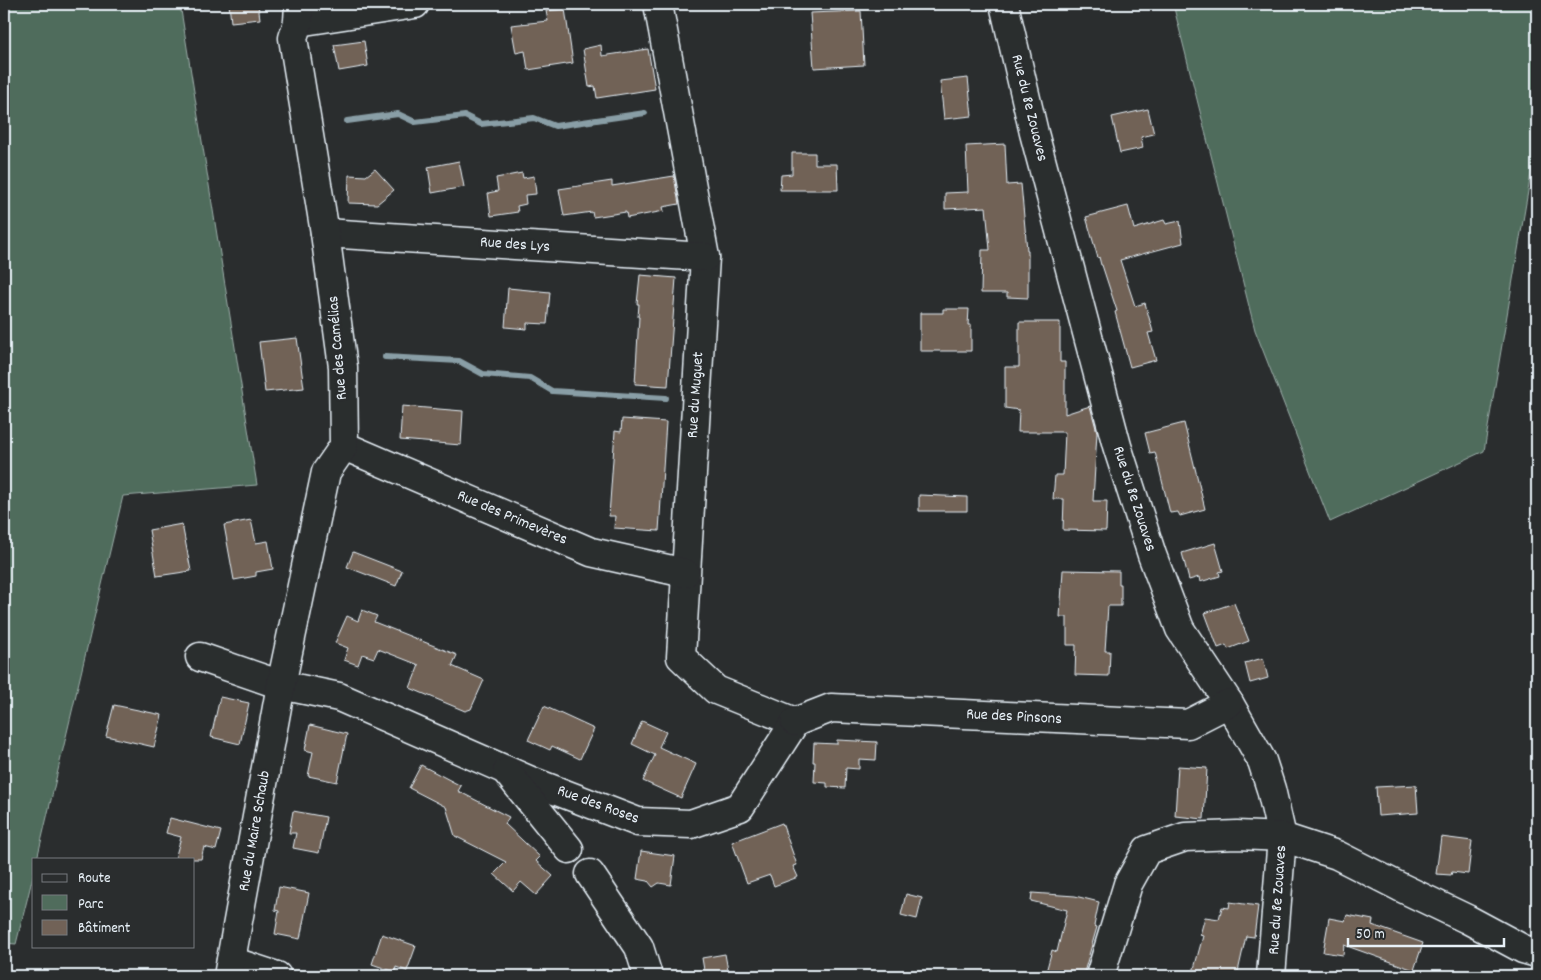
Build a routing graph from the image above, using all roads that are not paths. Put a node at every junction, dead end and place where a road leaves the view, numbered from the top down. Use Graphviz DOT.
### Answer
graph roads {
  1 [pos="415,4"];
  2 [pos="658,4"];
  3 [pos="1004,4"];
  4 [pos="298,13"];
  5 [pos="325,232"];
  6 [pos="705,257"];
  7 [pos="344,446"];
  8 [pos="686,573"];
  9 [pos="200,657"];
  10 [pos="281,685"];
  11 [pos="1229,703"];
  12 [pos="795,722"];
  13 [pos="505,769"];
  14 [pos="1282,844"];
  15 [pos="569,849"];
  16 [pos="590,874"];
  17 [pos="1533,958"];
  18 [pos="230,969"];
  19 [pos="277,976"];
  20 [pos="648,976"];
  21 [pos="1100,976"];
  22 [pos="1271,976"];
  1 -- 4 [label="street"];
  2 -- 6 [label="street, Rue du Muguet"];
  3 -- 11 [label="street, Rue du 8e Zouaves"];
  4 -- 5 [label="street, Rue des Camélias"];
  5 -- 6 [label="street, Rue des Lys"];
  5 -- 7 [label="street, Rue des Camélias"];
  6 -- 8 [label="street, Rue du Muguet"];
  7 -- 8 [label="street, Rue des Primevères"];
  7 -- 10 [label="street"];
  8 -- 12 [label="street, Rue du Muguet"];
  9 -- 10 [label="street, Rue des Roses"];
  10 -- 13 [label="street, Rue des Roses"];
  10 -- 18 [label="street, Rue du Maire Schaub"];
  11 -- 12 [label="street, Rue des Pinsons"];
  11 -- 14 [label="street, Rue du 8e Zouaves"];
  12 -- 13 [label="street, Rue des Roses"];
  13 -- 15 [label="street, Rue des Roses"];
  14 -- 17 [label="street"];
  14 -- 21 [label="street"];
  14 -- 22 [label="street, Rue du 8e Zouaves"];
  16 -- 20 [label="street"];
  18 -- 19 [label="street"];
}
